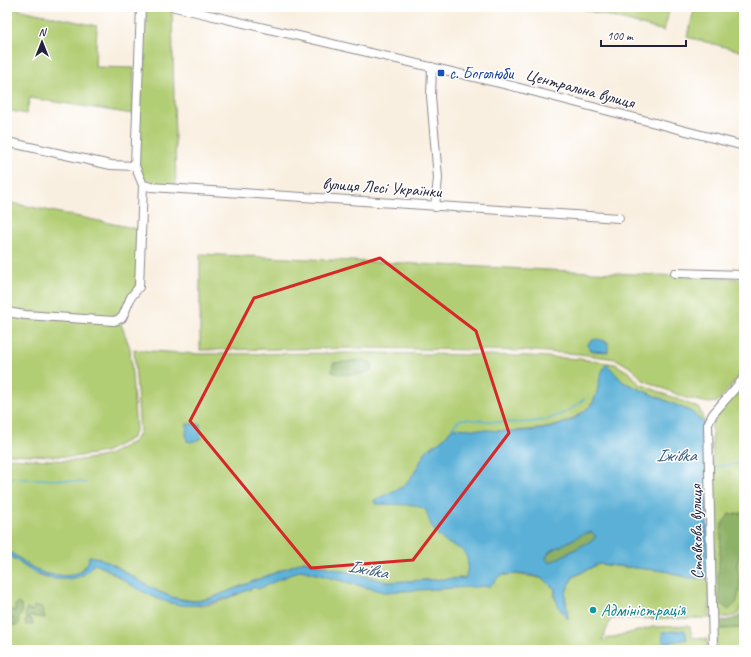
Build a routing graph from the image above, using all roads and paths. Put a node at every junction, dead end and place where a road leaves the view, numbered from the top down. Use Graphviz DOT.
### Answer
graph roads {
  1 [pos="141,7"];
  2 [pos="175,7"];
  3 [pos="432,67"];
  4 [pos="7,142"];
  5 [pos="744,146"];
  6 [pos="135,166"];
  7 [pos="143,185"];
  8 [pos="436,207"];
  9 [pos="619,218"];
  10 [pos="675,273"];
  11 [pos="744,275"];
  12 [pos="7,312"];
  13 [pos="744,378"];
  14 [pos="713,650"];
  1 -- 6 [label="street"];
  2 -- 3 [label="street, Центральна вулиця"];
  3 -- 5 [label="street, Центральна вулиця"];
  3 -- 8 [label="street"];
  4 -- 6 [label="street"];
  6 -- 7 [label="street"];
  7 -- 8 [label="street, вулиця Лесі Українки"];
  7 -- 12 [label="street"];
  8 -- 9 [label="street, вулиця Лесі Українки"];
  10 -- 11 [label="street"];
  13 -- 14 [label="street, Ставкова вулиця"];
}
